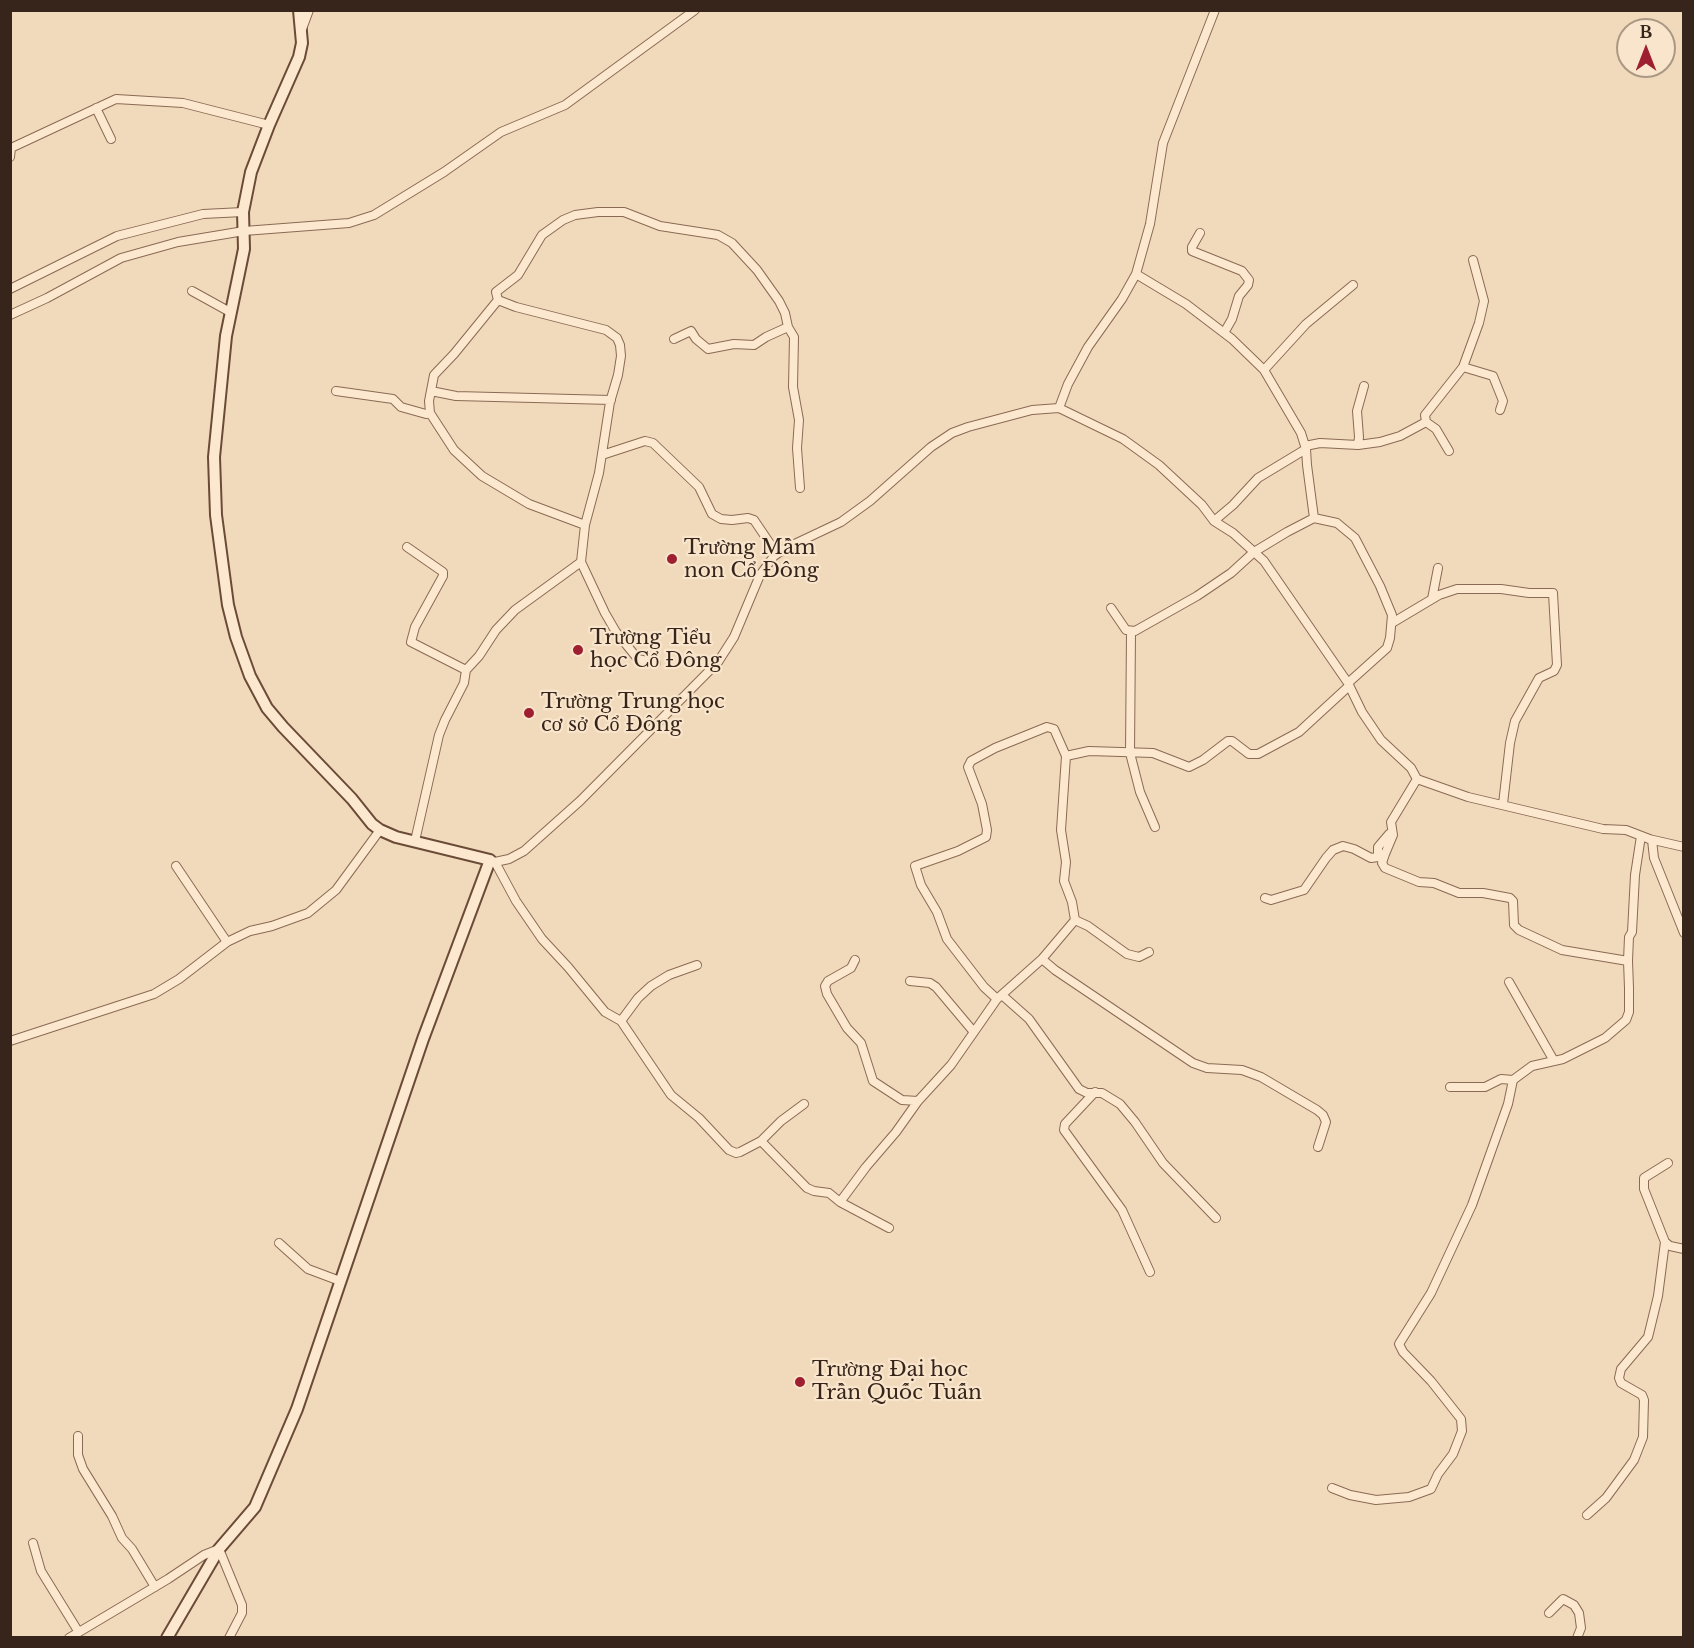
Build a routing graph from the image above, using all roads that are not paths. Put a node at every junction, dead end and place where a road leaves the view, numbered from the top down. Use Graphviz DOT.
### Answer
graph roads {
  1 [pos="299,10"];
  2 [pos="309,10"];
  3 [pos="695,10"];
  4 [pos="1215,10"];
  5 [pos="302,30"];
  6 [pos="96,108"];
  7 [pos="269,125"];
  8 [pos="111,139"];
  9 [pos="10,157"];
  10 [pos="243,221"];
  11 [pos="1200,233"];
  12 [pos="1473,260"];
  13 [pos="1136,274"];
  14 [pos="1353,285"];
  15 [pos="10,289"];
  16 [pos="192,291"];
  17 [pos="498,300"];
  18 [pos="230,312"];
  19 [pos="10,315"];
  20 [pos="788,327"];
  21 [pos="1224,333"];
  22 [pos="674,339"];
  23 [pos="1463,367"];
  24 [pos="1264,370"];
  25 [pos="1364,386"];
  26 [pos="336,391"];
  27 [pos="431,391"];
  28 [pos="611,400"];
  29 [pos="1059,408"];
  30 [pos="1500,410"];
  31 [pos="430,413"];
  32 [pos="1426,422"];
  33 [pos="1358,445"];
  34 [pos="1306,448"];
  35 [pos="1449,451"];
  36 [pos="602,455"];
  37 [pos="800,488"];
  38 [pos="1314,518"];
  39 [pos="1214,521"];
  40 [pos="585,525"];
  41 [pos="406,547"];
  42 [pos="1254,552"];
  43 [pos="777,554"];
  44 [pos="581,562"];
  45 [pos="1438,568"];
  46 [pos="1432,599"];
  47 [pos="1111,608"];
  48 [pos="1392,623"];
  49 [pos="1131,632"];
  50 [pos="656,663"];
  51 [pos="466,670"];
  52 [pos="1348,684"];
  53 [pos="1130,753"];
  54 [pos="1066,756"];
  55 [pos="1417,779"];
  56 [pos="1503,804"];
  57 [pos="1155,827"];
  58 [pos="380,830"];
  59 [pos="1391,830"];
  60 [pos="1644,837"];
  61 [pos="415,841"];
  62 [pos="1683,848"];
  63 [pos="493,861"];
  64 [pos="176,866"];
  65 [pos="1265,898"];
  66 [pos="1075,920"];
  67 [pos="1683,933"];
  68 [pos="226,942"];
  69 [pos="1149,952"];
  70 [pos="1042,959"];
  71 [pos="855,960"];
  72 [pos="1628,961"];
  73 [pos="696,965"];
  74 [pos="910,981"];
  75 [pos="1509,982"];
  76 [pos="1000,997"];
  77 [pos="621,1021"];
  78 [pos="973,1031"];
  79 [pos="10,1041"];
  80 [pos="1554,1062"];
  81 [pos="1513,1080"];
  82 [pos="1450,1087"];
  83 [pos="1096,1092"];
  84 [pos="918,1101"];
  85 [pos="804,1104"];
  86 [pos="761,1141"];
  87 [pos="1318,1147"];
  88 [pos="1668,1163"];
  89 [pos="840,1202"];
  90 [pos="1216,1218"];
  91 [pos="890,1228"];
  92 [pos="1665,1242"];
  93 [pos="279,1243"];
  94 [pos="1683,1249"];
  95 [pos="1150,1272"];
  96 [pos="340,1281"];
  97 [pos="78,1436"];
  98 [pos="1332,1488"];
  99 [pos="1587,1515"];
  100 [pos="33,1543"];
  101 [pos="219,1549"];
  102 [pos="155,1587"];
  103 [pos="1549,1613"];
  104 [pos="78,1631"];
  105 [pos="69,1638"];
  106 [pos="167,1638"];
  107 [pos="229,1638"];
  108 [pos="1577,1638"];
  1 -- 5 [label="street"];
  2 -- 5 [label="street"];
  3 -- 10 [label="street"];
  4 -- 13 [label="street"];
  5 -- 7 [label="street"];
  6 -- 7 [label="street"];
  6 -- 8 [label="street"];
  6 -- 9 [label="street"];
  7 -- 10 [label="street"];
  10 -- 15 [label="street"];
  10 -- 18 [label="street"];
  10 -- 19 [label="street"];
  11 -- 21 [label="street"];
  12 -- 23 [label="street"];
  13 -- 21 [label="street"];
  13 -- 29 [label="street"];
  14 -- 24 [label="street"];
  16 -- 18 [label="street"];
  17 -- 20 [label="street"];
  17 -- 27 [label="street"];
  17 -- 28 [label="street"];
  18 -- 58 [label="street"];
  20 -- 22 [label="street"];
  20 -- 37 [label="street"];
  21 -- 24 [label="street"];
  23 -- 30 [label="street"];
  23 -- 32 [label="street"];
  24 -- 34 [label="street"];
  25 -- 33 [label="street"];
  26 -- 31 [label="street"];
  27 -- 28 [label="street"];
  27 -- 31 [label="street"];
  28 -- 36 [label="street"];
  29 -- 39 [label="street"];
  29 -- 43 [label="street"];
  31 -- 40 [label="street"];
  32 -- 33 [label="street"];
  32 -- 35 [label="street"];
  33 -- 34 [label="street"];
  34 -- 38 [label="street"];
  34 -- 39 [label="street"];
  36 -- 40 [label="street"];
  36 -- 43 [label="street"];
  38 -- 42 [label="street"];
  38 -- 48 [label="street"];
  39 -- 42 [label="street"];
  40 -- 44 [label="street"];
  41 -- 51 [label="street"];
  42 -- 49 [label="street"];
  42 -- 52 [label="street"];
  43 -- 63 [label="street"];
  44 -- 50 [label="street"];
  44 -- 51 [label="street"];
  45 -- 46 [label="street"];
  46 -- 48 [label="street"];
  46 -- 56 [label="street"];
  47 -- 49 [label="street"];
  48 -- 52 [label="street"];
  49 -- 53 [label="street"];
  51 -- 61 [label="street"];
  52 -- 53 [label="street"];
  52 -- 55 [label="street"];
  53 -- 54 [label="street"];
  53 -- 57 [label="street"];
  54 -- 66 [label="street"];
  54 -- 76 [label="street"];
  55 -- 56 [label="street"];
  55 -- 59 [label="street"];
  56 -- 60 [label="street"];
  58 -- 61 [label="street"];
  58 -- 68 [label="street"];
  59 -- 65 [label="street"];
  59 -- 72 [label="street"];
  60 -- 62 [label="street"];
  60 -- 67 [label="street"];
  60 -- 72 [label="street"];
  61 -- 63 [label="street"];
  63 -- 77 [label="street"];
  63 -- 96 [label="street"];
  64 -- 68 [label="street"];
  66 -- 69 [label="street"];
  66 -- 70 [label="street"];
  68 -- 79 [label="street"];
  70 -- 76 [label="street"];
  70 -- 87 [label="street"];
  71 -- 84 [label="street"];
  72 -- 80 [label="street"];
  73 -- 77 [label="street"];
  74 -- 78 [label="street"];
  75 -- 80 [label="street"];
  76 -- 78 [label="street"];
  76 -- 83 [label="street"];
  77 -- 86 [label="street"];
  78 -- 84 [label="street"];
  80 -- 81 [label="street"];
  81 -- 82 [label="street"];
  81 -- 98 [label="street"];
  83 -- 90 [label="street"];
  83 -- 95 [label="street"];
  84 -- 89 [label="street"];
  85 -- 86 [label="street"];
  86 -- 89 [label="street"];
  88 -- 92 [label="street"];
  89 -- 91 [label="street"];
  92 -- 94 [label="street"];
  92 -- 99 [label="street"];
  93 -- 96 [label="street"];
  96 -- 101 [label="street"];
  97 -- 102 [label="street"];
  100 -- 104 [label="street"];
  101 -- 102 [label="street"];
  101 -- 106 [label="street"];
  101 -- 107 [label="street"];
  102 -- 104 [label="street"];
  103 -- 108 [label="street"];
  104 -- 105 [label="street"];
}
